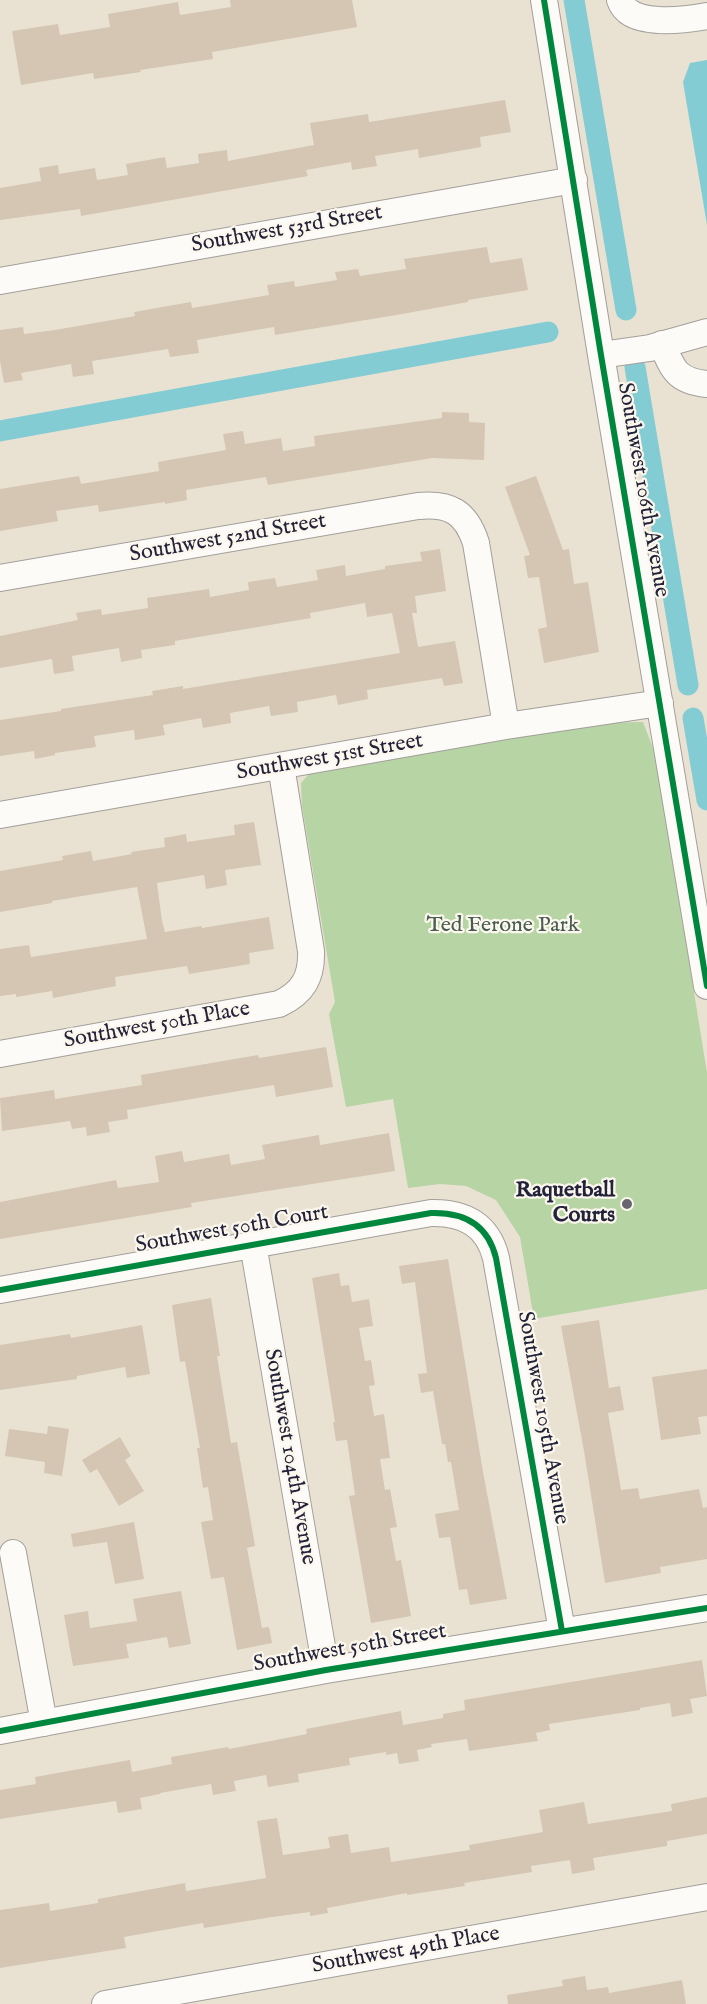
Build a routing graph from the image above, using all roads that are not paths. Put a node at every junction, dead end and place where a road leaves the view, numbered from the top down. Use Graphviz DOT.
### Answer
graph roads {
  1 [pos="544,0"];
  2 [pos="620,0"];
  3 [pos="707,16"];
  4 [pos="574,180"];
  5 [pos="0,281"];
  6 [pos="707,332"];
  7 [pos="663,344"];
  8 [pos="601,356"];
  9 [pos="707,384"];
  10 [pos="0,578"];
  11 [pos="660,703"];
  12 [pos="506,726"];
  13 [pos="281,766"];
  14 [pos="0,815"];
  15 [pos="707,986"];
  16 [pos="0,1054"];
  17 [pos="470,1221"];
  18 [pos="253,1244"];
  19 [pos="0,1290"];
  20 [pos="13,1553"];
  21 [pos="707,1608"];
  22 [pos="562,1631"];
  23 [pos="326,1670"];
  24 [pos="44,1723"];
  25 [pos="0,1731"];
  26 [pos="707,1898"];
  27 [pos="105,2004"];
  1 -- 4 [label="street, Southwest 106th Avenue"];
  2 -- 3 [label="street"];
  4 -- 5 [label="street, Southwest 53rd Street"];
  4 -- 8 [label="street, Southwest 106th Avenue"];
  6 -- 7 [label="street"];
  7 -- 8 [label="street"];
  7 -- 9 [label="street"];
  8 -- 11 [label="street, Southwest 106th Avenue"];
  10 -- 12 [label="street, Southwest 52nd Street"];
  11 -- 12 [label="street, Southwest 51st Street"];
  11 -- 15 [label="street, Southwest 106th Avenue"];
  12 -- 13 [label="street, Southwest 51st Street"];
  13 -- 14 [label="street, Southwest 51st Street"];
  13 -- 16 [label="street, Southwest 50th Place"];
  17 -- 18 [label="street, Southwest 50th Court"];
  17 -- 22 [label="street, Southwest 105th Avenue"];
  18 -- 19 [label="street, Southwest 50th Court"];
  18 -- 23 [label="street, Southwest 104th Avenue"];
  20 -- 24 [label="street"];
  21 -- 22 [label="street, Southwest 50th Street"];
  22 -- 23 [label="street, Southwest 50th Street"];
  23 -- 24 [label="street, Southwest 50th Street"];
  24 -- 25 [label="street, Southwest 50th Street"];
  26 -- 27 [label="street, Southwest 49th Place"];
}
